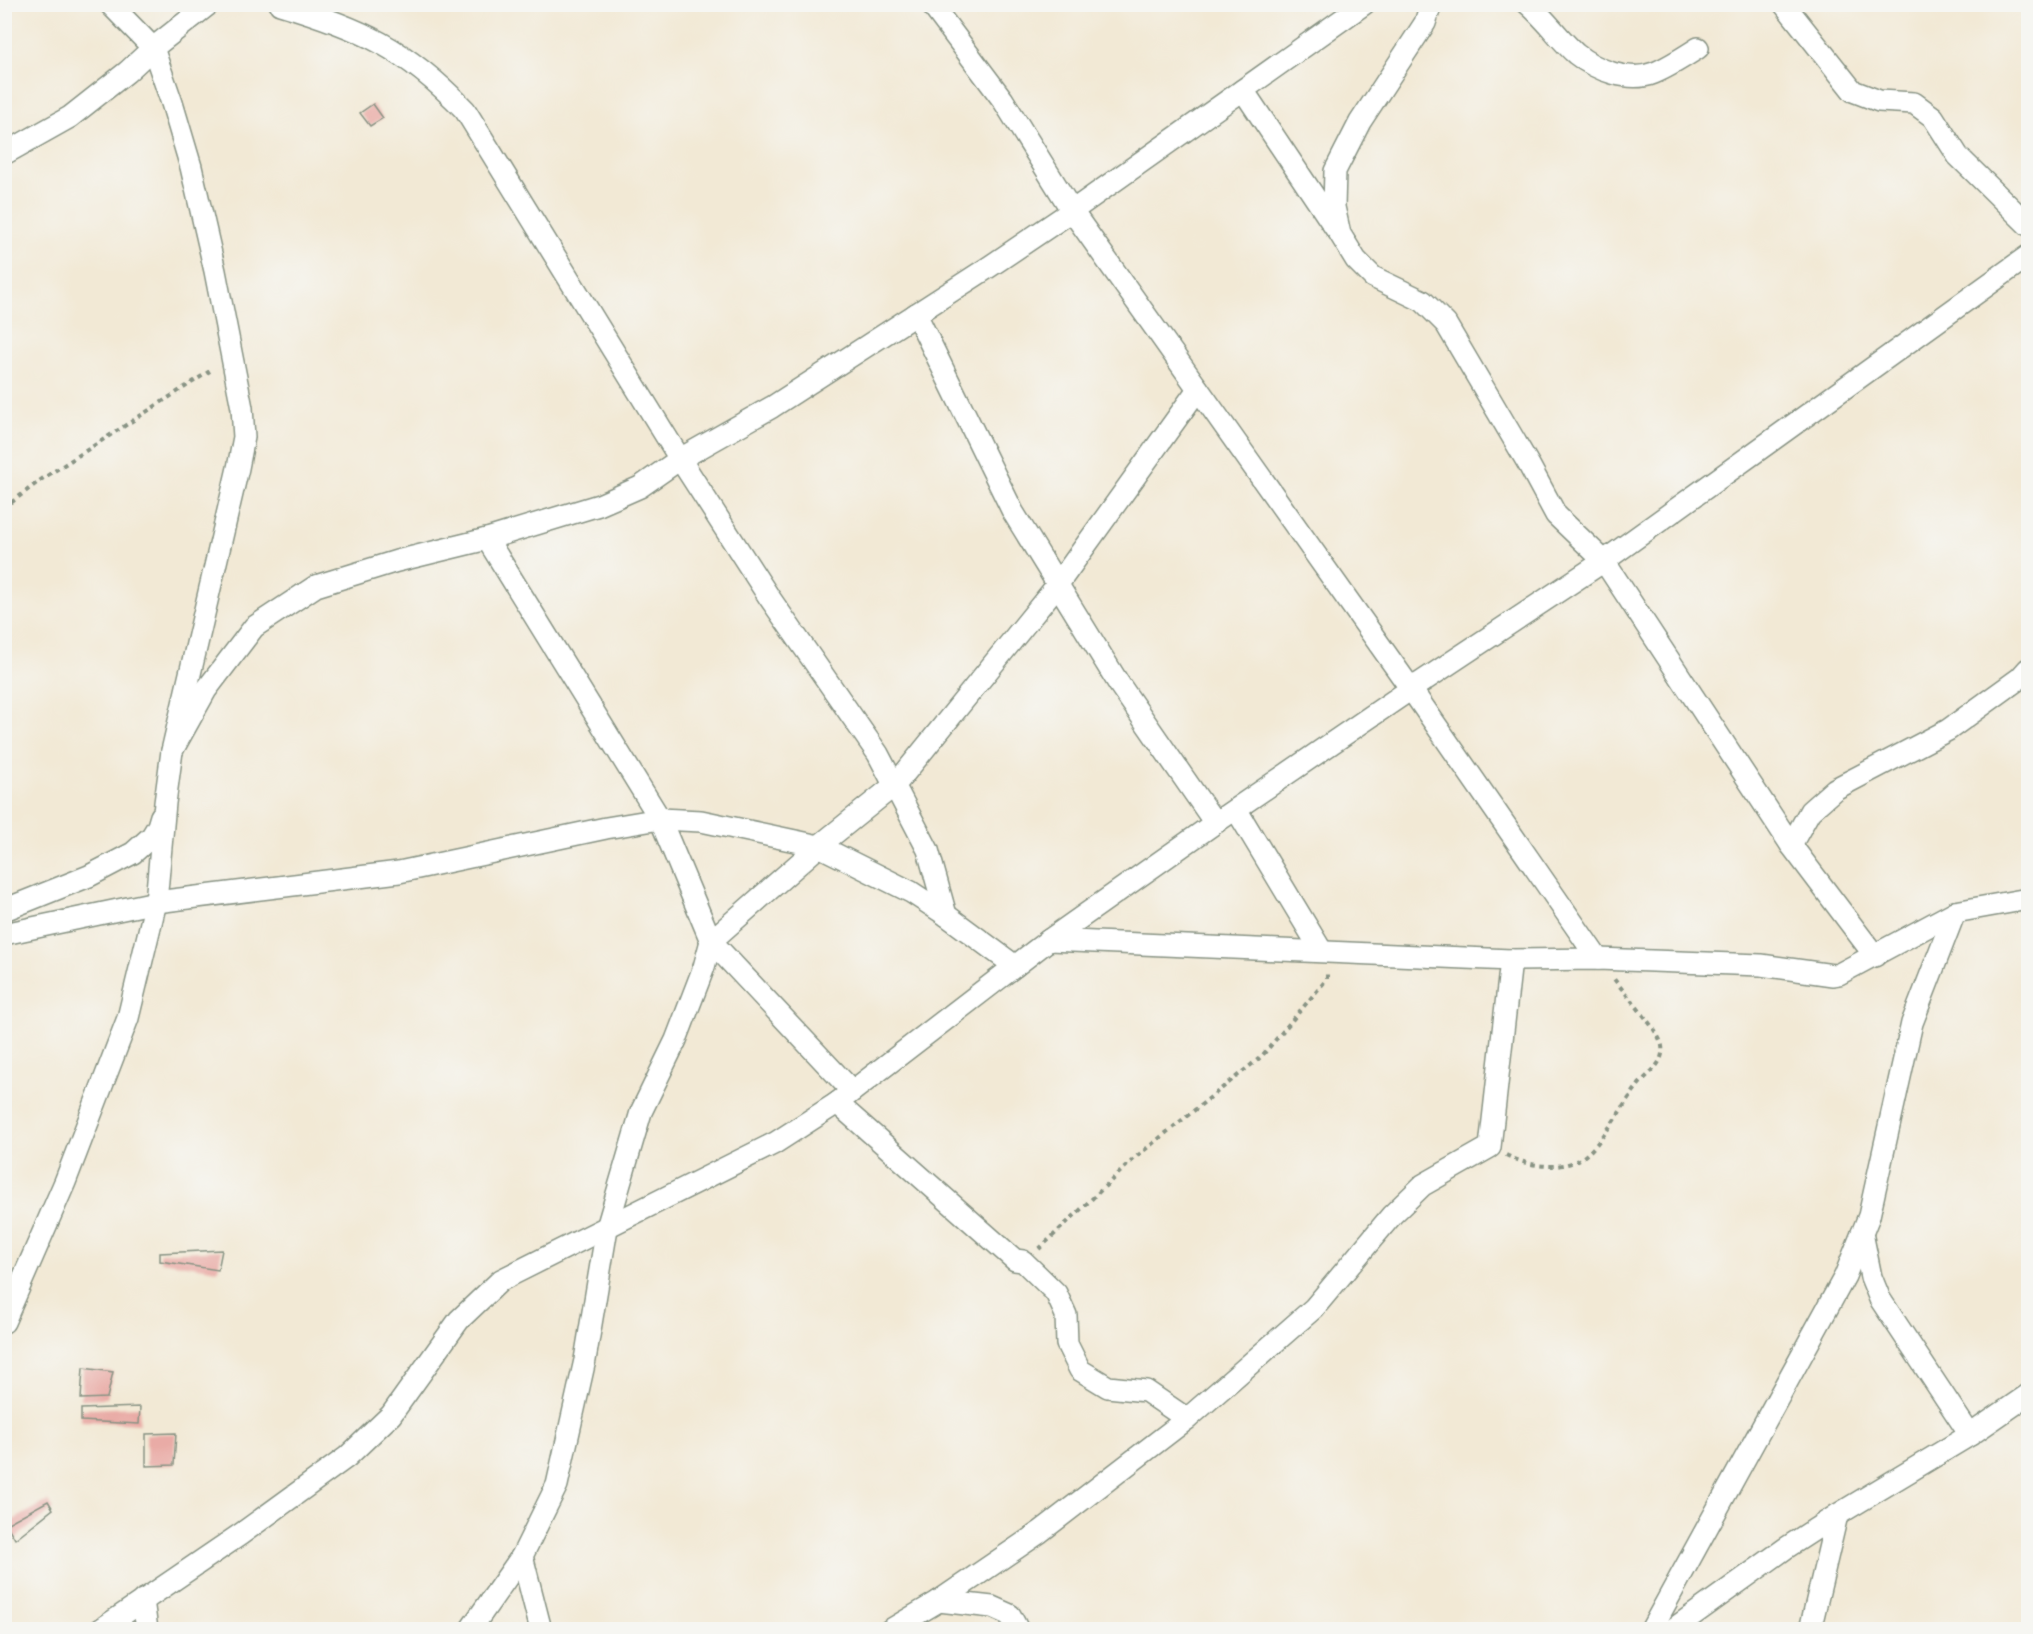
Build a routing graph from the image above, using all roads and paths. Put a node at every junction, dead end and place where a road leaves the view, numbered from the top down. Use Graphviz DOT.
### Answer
graph roads {
  1 [pos="110,4"];
  2 [pos="210,4"];
  3 [pos="280,4"];
  4 [pos="931,4"];
  5 [pos="1364,4"];
  6 [pos="1431,4"];
  7 [pos="1528,4"];
  8 [pos="1784,4"];
  9 [pos="153,48"];
  10 [pos="1698,48"];
  11 [pos="1243,90"];
  12 [pos="4,154"];
  13 [pos="1072,211"];
  14 [pos="2028,225"];
  15 [pos="1340,234"];
  16 [pos="2028,256"];
  17 [pos="916,314"];
  18 [pos="233,356"];
  19 [pos="1197,389"];
  20 [pos="680,459"];
  21 [pos="4,508"];
  22 [pos="488,539"];
  23 [pos="1604,561"];
  24 [pos="1058,584"];
  25 [pos="2028,669"];
  26 [pos="1411,689"];
  27 [pos="172,751"];
  28 [pos="896,784"];
  29 [pos="165,803"];
  30 [pos="1236,808"];
  31 [pos="660,819"];
  32 [pos="1215,823"];
  33 [pos="1791,845"];
  34 [pos="819,846"];
  35 [pos="2028,899"];
  36 [pos="156,902"];
  37 [pos="4,910"];
  38 [pos="1954,912"];
  39 [pos="946,915"];
  40 [pos="4,934"];
  41 [pos="1049,940"];
  42 [pos="711,941"];
  43 [pos="1321,950"];
  44 [pos="1875,956"];
  45 [pos="1598,959"];
  46 [pos="1511,960"];
  47 [pos="1015,966"];
  48 [pos="845,1097"];
  49 [pos="1490,1147"];
  50 [pos="607,1228"];
  51 [pos="1862,1233"];
  52 [pos="1023,1261"];
  53 [pos="4,1322"];
  54 [pos="2028,1395"];
  55 [pos="1187,1419"];
  56 [pos="1970,1435"];
  57 [pos="1837,1515"];
  58 [pos="522,1556"];
  59 [pos="143,1600"];
  60 [pos="939,1601"];
  61 [pos="99,1629"];
  62 [pos="147,1629"];
  63 [pos="470,1629"];
  64 [pos="541,1629"];
  65 [pos="890,1629"];
  66 [pos="1018,1629"];
  67 [pos="1651,1629"];
  68 [pos="1672,1629"];
  69 [pos="1810,1629"];
  1 -- 9 [label="street"];
  2 -- 9 [label="street"];
  3 -- 20 [label="street"];
  4 -- 13 [label="street"];
  5 -- 11 [label="street"];
  6 -- 15 [label="street"];
  7 -- 10 [label="street"];
  8 -- 14 [label="street"];
  9 -- 12 [label="street"];
  9 -- 18 [label="street"];
  11 -- 13 [label="street"];
  11 -- 15 [label="street"];
  13 -- 17 [label="street"];
  13 -- 19 [label="street"];
  15 -- 23 [label="street"];
  16 -- 23 [label="street"];
  17 -- 20 [label="street"];
  17 -- 24 [label="street"];
  18 -- 21 [label="path"];
  18 -- 27 [label="street"];
  19 -- 24 [label="street"];
  19 -- 26 [label="street"];
  20 -- 22 [label="street"];
  20 -- 28 [label="street"];
  22 -- 27 [label="street"];
  22 -- 31 [label="street"];
  23 -- 26 [label="street"];
  23 -- 33 [label="street"];
  24 -- 28 [label="street"];
  24 -- 32 [label="street"];
  25 -- 33 [label="street"];
  26 -- 30 [label="street"];
  26 -- 45 [label="street"];
  27 -- 29 [label="street"];
  28 -- 34 [label="street"];
  28 -- 39 [label="street"];
  29 -- 36 [label="street"];
  29 -- 37 [label="street"];
  30 -- 32 [label="street"];
  30 -- 43 [label="street"];
  31 -- 34 [label="street"];
  31 -- 36 [label="street"];
  31 -- 42 [label="street"];
  32 -- 41 [label="street"];
  33 -- 44 [label="street"];
  34 -- 39 [label="street"];
  34 -- 42 [label="street"];
  35 -- 38 [label="street"];
  36 -- 40 [label="street"];
  36 -- 53 [label="street"];
  38 -- 44 [label="street"];
  38 -- 51 [label="street"];
  39 -- 47 [label="street"];
  41 -- 43 [label="street"];
  41 -- 47 [label="street"];
  42 -- 48 [label="street"];
  42 -- 50 [label="street"];
  43 -- 46 [label="street"];
  43 -- 52 [label="path"];
  44 -- 45 [label="street"];
  45 -- 46 [label="street"];
  45 -- 49 [label="path"];
  46 -- 49 [label="street"];
  47 -- 48 [label="street"];
  48 -- 50 [label="street"];
  48 -- 52 [label="street"];
  49 -- 55 [label="street"];
  50 -- 58 [label="street"];
  50 -- 59 [label="street"];
  51 -- 56 [label="street"];
  51 -- 67 [label="street"];
  52 -- 55 [label="street"];
  54 -- 56 [label="street"];
  55 -- 60 [label="street"];
  56 -- 57 [label="street"];
  57 -- 68 [label="street"];
  57 -- 69 [label="street"];
  58 -- 63 [label="street"];
  58 -- 64 [label="street"];
  59 -- 61 [label="street"];
  59 -- 62 [label="street"];
  60 -- 65 [label="street"];
  60 -- 66 [label="street"];
}
